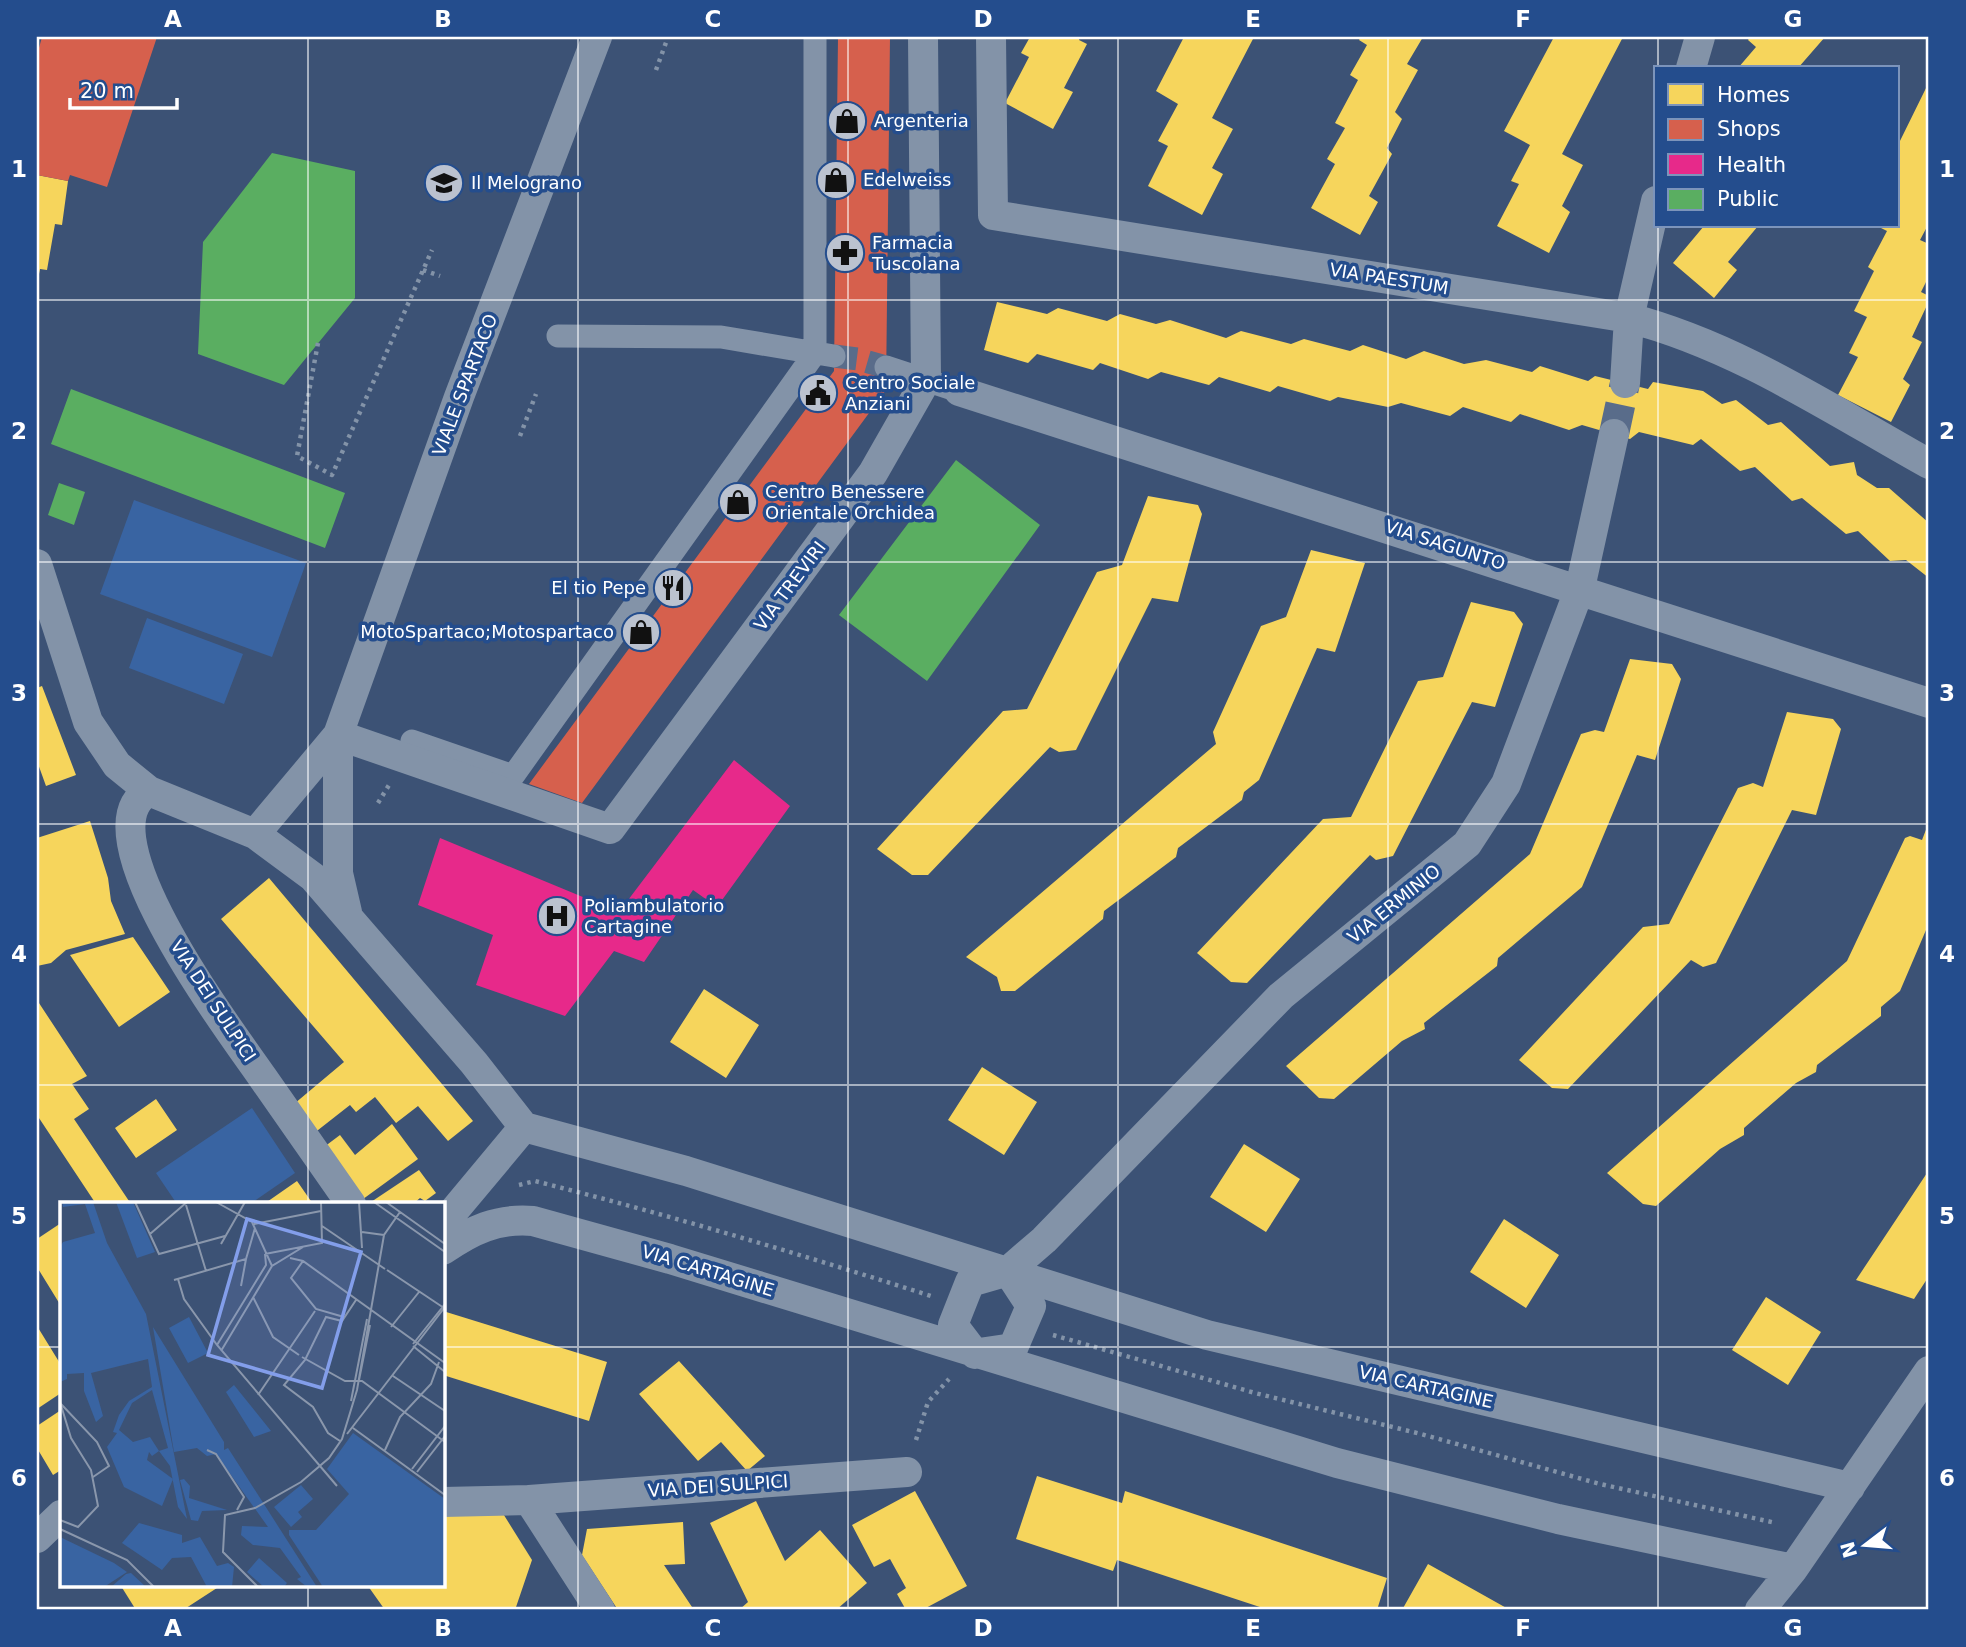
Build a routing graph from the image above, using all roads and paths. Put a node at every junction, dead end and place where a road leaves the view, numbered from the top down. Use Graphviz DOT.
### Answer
graph roads {
  1 [pos="597,37"];
  2 [pos="668,37"];
  3 [pos="815,37"];
  4 [pos="923,37"];
  5 [pos="991,37"];
  6 [pos="1700,37"];
  7 [pos="1692,66"];
  8 [pos="656,70"];
  9 [pos="1654,210"];
  10 [pos="432,250"];
  11 [pos="423,270"];
  12 [pos="440,276"];
  13 [pos="1629,318"];
  14 [pos="558,336"];
  15 [pos="318,343"];
  16 [pos="824,355"];
  17 [pos="886,367"];
  18 [pos="926,380"];
  19 [pos="1625,383"];
  20 [pos="960,391"];
  21 [pos="537,394"];
  22 [pos="1614,434"];
  23 [pos="520,436"];
  24 [pos="1929,464"];
  25 [pos="37,564"];
  26 [pos="1580,588"];
  27 [pos="1929,703"];
  28 [pos="338,735"];
  29 [pos="412,741"];
  30 [pos="149,791"];
  31 [pos="255,834"];
  32 [pos="348,916"];
  33 [pos="524,1127"];
  34 [pos="535,1181"];
  35 [pos="350,1202"];
  36 [pos="444,1223"];
  37 [pos="444,1249"];
  38 [pos="1008,1270"];
  39 [pos="935,1298"];
  40 [pos="1041,1332"];
  41 [pos="975,1354"];
  42 [pos="1929,1371"];
  43 [pos="928,1402"];
  44 [pos="907,1472"];
  45 [pos="1850,1487"];
  46 [pos="529,1500"];
  47 [pos="444,1502"];
  48 [pos="1776,1523"];
  49 [pos="1793,1569"];
  50 [pos="600,1610"];
  51 [pos="1760,1610"];
  1 -- 28 [label="street, VIALE SPARTACO"];
  2 -- 8 [label="path"];
  3 -- 16 [label="street"];
  4 -- 18 [label="street"];
  5 -- 13 [label="street, VIA PAESTUM"];
  6 -- 7 [label="street"];
  9 -- 13 [label="street"];
  10 -- 11 [label="path"];
  11 -- 12 [label="path"];
  11 -- 15 [label="path"];
  13 -- 19 [label="street"];
  13 -- 24 [label="street, VIA PAESTUM"];
  14 -- 16 [label="street"];
  16 -- 29 [label="street"];
  17 -- 18 [label="street"];
  18 -- 20 [label="street"];
  18 -- 28 [label="street, VIA TREVIRI"];
  20 -- 26 [label="street, VIA SAGUNTO"];
  21 -- 23 [label="path"];
  22 -- 26 [label="street, VIA ERMINIO"];
  25 -- 30 [label="street"];
  26 -- 27 [label="street, VIA SAGUNTO"];
  26 -- 38 [label="street, VIA ERMINIO"];
  28 -- 31 [label="street"];
  28 -- 32 [label="street"];
  30 -- 31 [label="street"];
  30 -- 35 [label="street, VIA DEI SULPICI"];
  31 -- 32 [label="street"];
  32 -- 33 [label="street"];
  33 -- 36 [label="street"];
  33 -- 38 [label="street, VIA CARTAGINE"];
  34 -- 39 [label="path"];
  37 -- 41 [label="street, VIA CARTAGINE"];
  38 -- 41 [label="street"];
  38 -- 41 [label="street, VIA CARTAGINE"];
  38 -- 45 [label="street, VIA CARTAGINE"];
  40 -- 48 [label="path"];
  41 -- 49 [label="street, VIA CARTAGINE"];
  42 -- 45 [label="street"];
  43 -- 44 [label="path"];
  44 -- 46 [label="street, VIA DEI SULPICI"];
  45 -- 49 [label="street"];
  46 -- 47 [label="street, VIA DEI SULPICI"];
  46 -- 50 [label="street"];
  49 -- 51 [label="street"];
}
